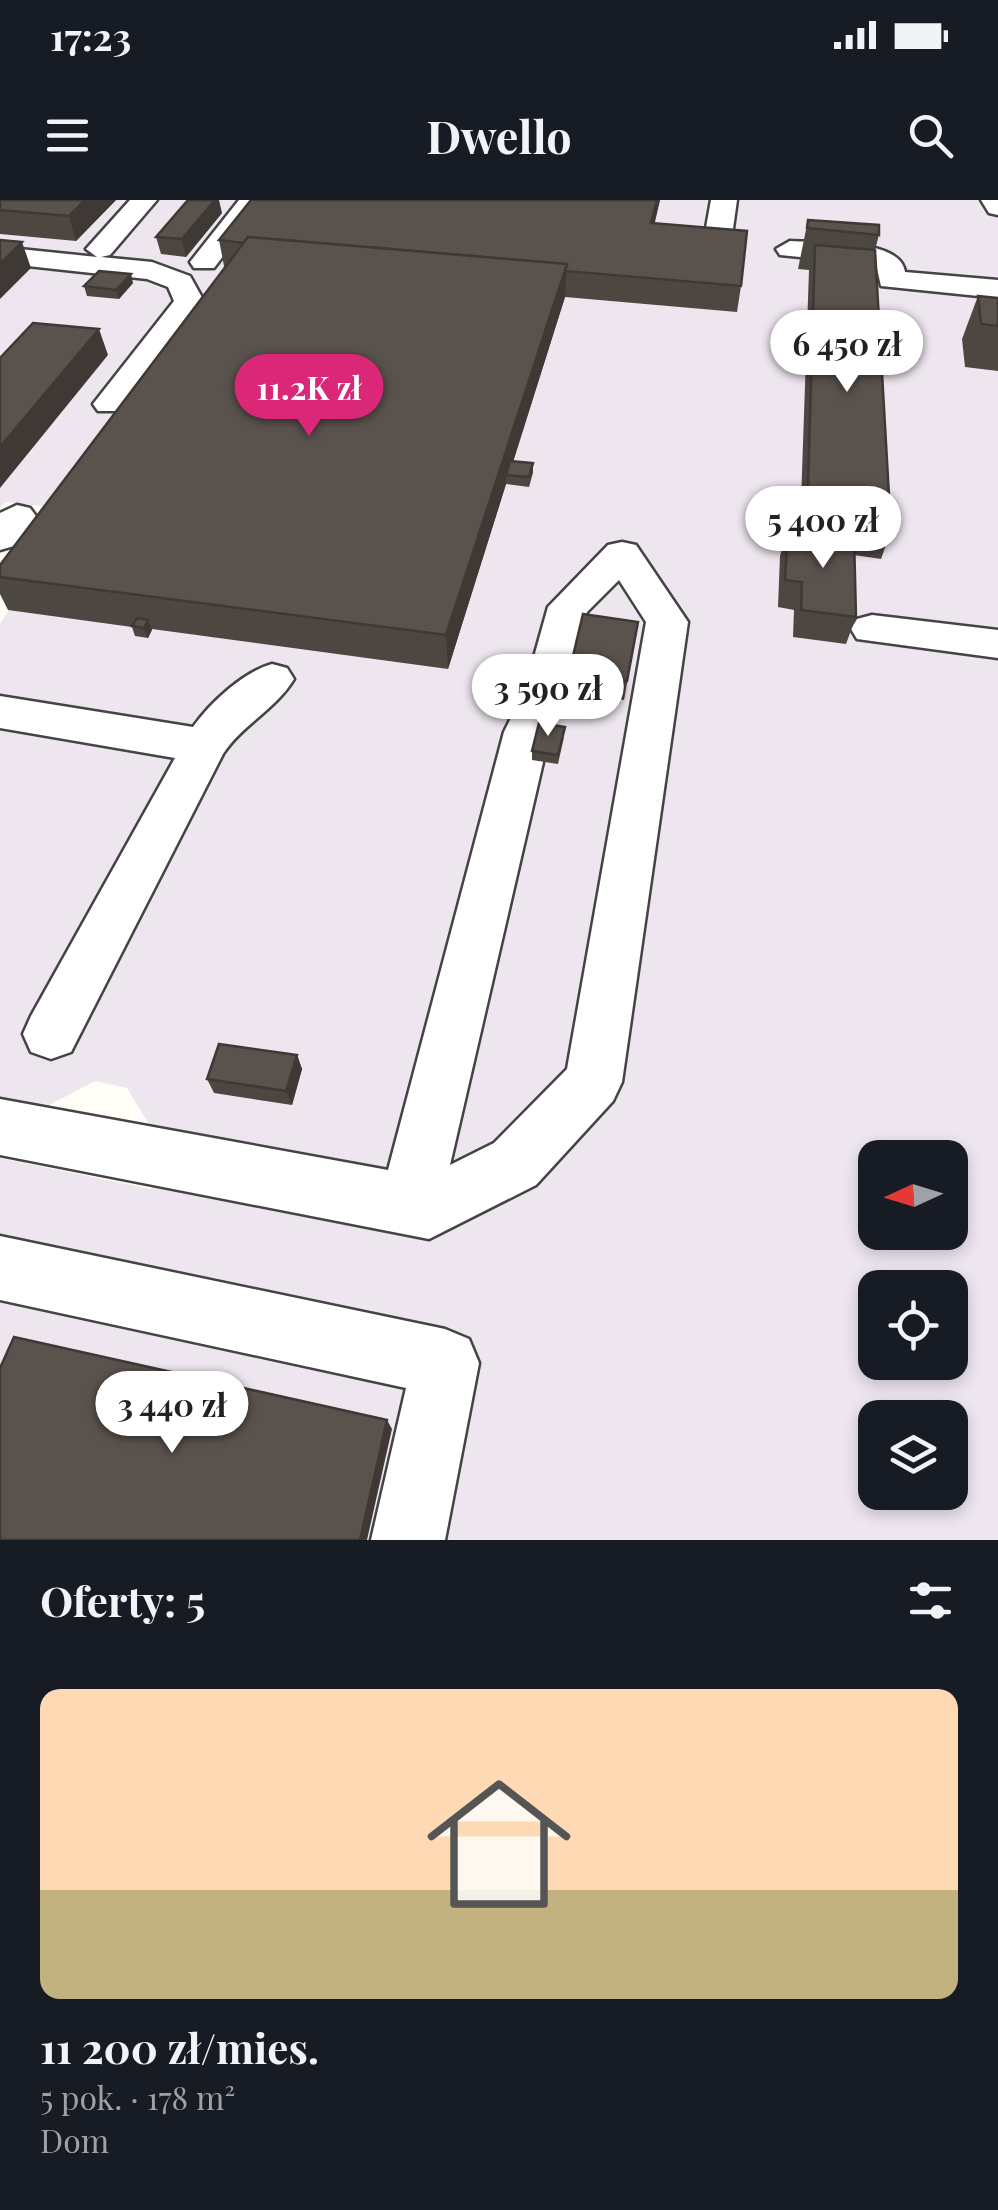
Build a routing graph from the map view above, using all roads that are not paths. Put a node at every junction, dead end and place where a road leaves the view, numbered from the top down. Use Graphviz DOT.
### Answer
graph roads {
  1 [pos="144,200"];
  2 [pos="252,200"];
  3 [pos="724,200"];
  4 [pos="994,200"];
  5 [pos="998,207"];
  6 [pos="100,249"];
  7 [pos="716,250"];
  8 [pos="790,250"];
  9 [pos="0,256"];
  10 [pos="204,262"];
  11 [pos="998,289"];
  12 [pos="110,404"];
  13 [pos="872,628"];
  14 [pos="998,644"];
  15 [pos="272,678"];
  16 [pos="0,709"];
  17 [pos="210,736"];
  18 [pos="51,1034"];
  19 [pos="0,1127"];
  20 [pos="410,1204"];
  21 [pos="0,1268"];
  22 [pos="408,1540"];
  1 -- 6 [label="lane"];
  2 -- 10 [label="lane"];
  3 -- 7 [label="lane"];
  4 -- 5 [label="lane"];
  8 -- 11 [label="lane"];
  9 -- 12 [label="lane"];
  13 -- 14 [label="lane"];
  15 -- 17 [label="lane"];
  16 -- 17 [label="lane"];
  17 -- 18 [label="lane"];
  19 -- 20 [label="lane"];
  20 -- 20 [label="lane"];
  21 -- 22 [label="lane"];
}
